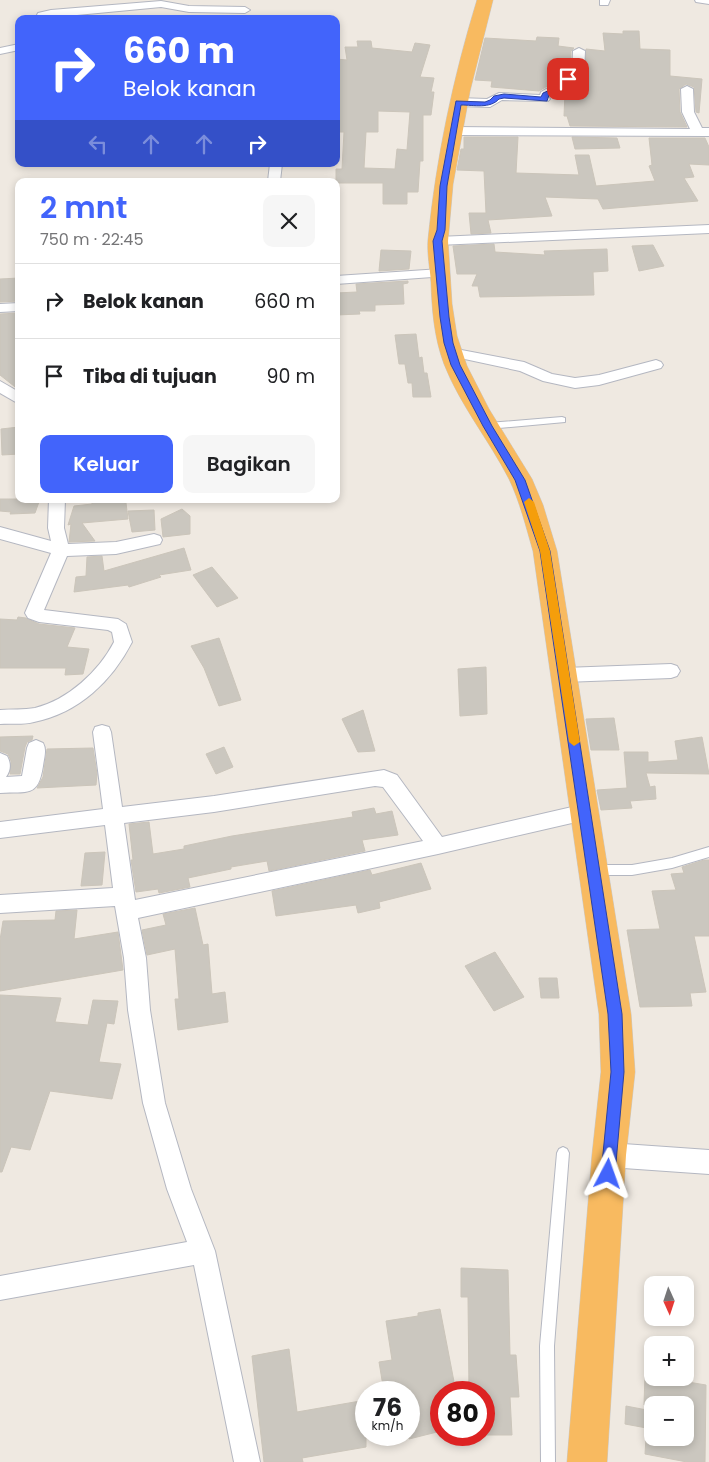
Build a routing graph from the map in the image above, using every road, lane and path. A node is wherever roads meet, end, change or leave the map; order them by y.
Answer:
1 (700, 0) edge
2 (709, 1) edge
3 (483, 6) edge
4 (247, 10) edge
5 (42, 15) edge
6 (15, 48) edge
7 (0, 51) edge
8 (579, 51) dead end
9 (687, 89) dead end
10 (458, 102) junction
11 (453, 130) junction
12 (703, 131) edge
13 (709, 229) edge
14 (438, 241) junction
15 (441, 273) junction
16 (340, 280) edge
17 (15, 307) edge
18 (0, 308) edge
19 (451, 352) junction
20 (656, 365) dead end
21 (0, 386) edge
22 (15, 396) edge
23 (562, 420) dead end
24 (488, 426) junction
25 (57, 503) edge
26 (0, 533) edge
27 (154, 540) dead end
28 (61, 550) junction
29 (671, 671) dead end
30 (564, 675) junction
31 (0, 717) edge
32 (102, 732) dead end
33 (36, 748) dead end
34 (0, 762) edge
35 (0, 771) edge
36 (0, 785) edge
37 (585, 812) junction
38 (112, 816) junction
39 (0, 830) edge
40 (438, 846) junction
41 (709, 852) edge
42 (594, 870) junction
43 (0, 904) edge
44 (125, 904) junction
45 (563, 1152) dead end
46 (609, 1155) junction
47 (709, 1162) edge
48 (203, 1252) junction
49 (0, 1288) edge
50 (247, 1462) edge
51 (548, 1462) edge
52 (587, 1462) edge

1 - 2 street
3 - 10 highway
4 - 5 street
6 - 7 street
8 - 10 street
9 - 12 street
10 - 11 highway
11 - 12 street
11 - 14 highway
13 - 14 street
14 - 15 highway
15 - 16 street
15 - 19 highway
17 - 18 street
19 - 20 street
19 - 24 highway
21 - 22 street
23 - 24 lane
24 - 30 highway
25 - 28 street
26 - 28 street
27 - 28 street
28 - 31 street
29 - 30 street
30 - 37 highway
32 - 38 street
33 - 36 street
34 - 35 street
37 - 40 street
37 - 42 highway
38 - 39 street
38 - 40 street
38 - 44 street
40 - 44 street
41 - 42 lane
42 - 46 highway
43 - 44 street
44 - 48 street
45 - 51 lane
46 - 47 street
46 - 52 highway
48 - 49 street
48 - 50 street

